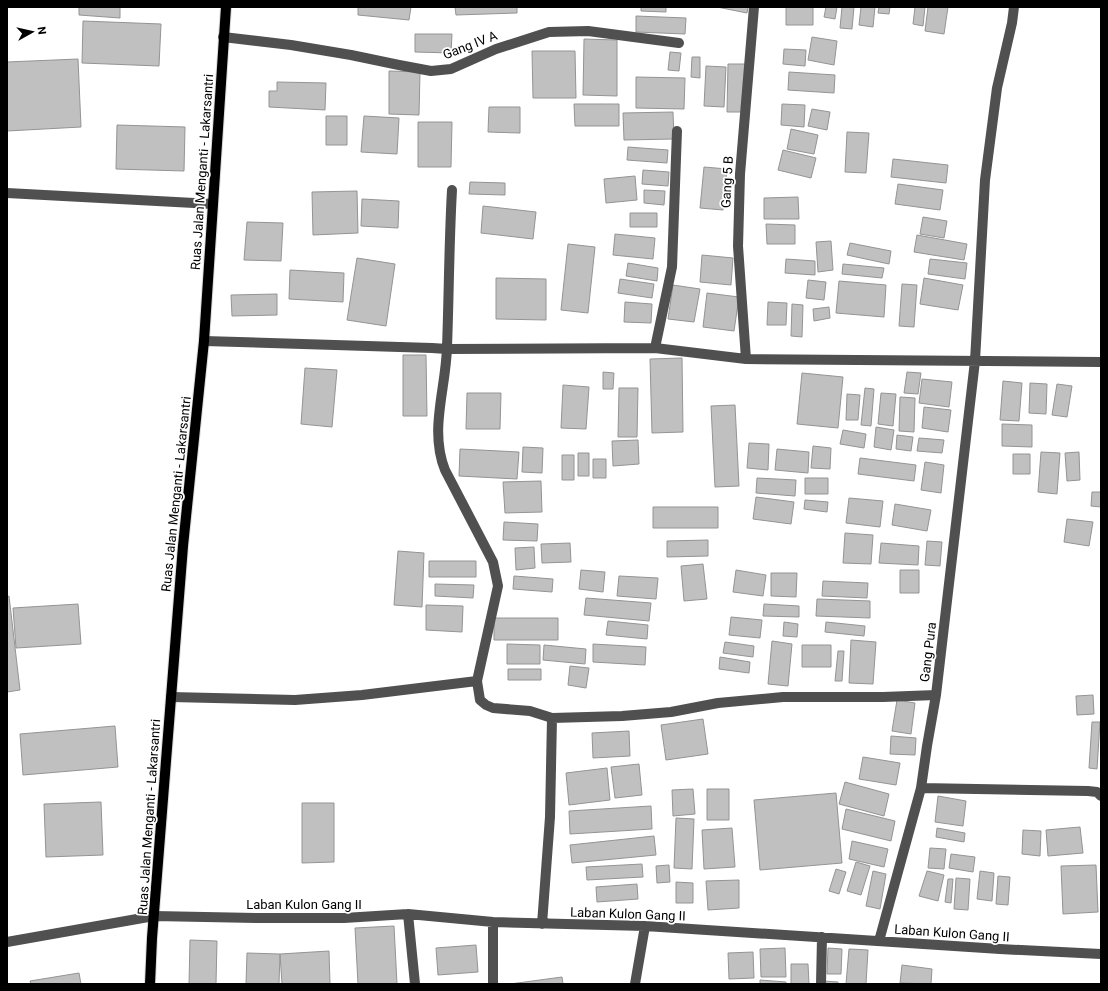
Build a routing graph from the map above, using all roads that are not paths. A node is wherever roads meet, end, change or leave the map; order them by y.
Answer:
1 (226, 7) edge
2 (754, 7) edge
3 (1014, 7) edge
4 (223, 37) junction
5 (679, 43) dead end
6 (677, 131) dead end
7 (452, 190) dead end
8 (7, 193) edge
9 (212, 204) junction
10 (204, 342) junction
11 (655, 348) junction
12 (447, 349) junction
13 (746, 359) junction
14 (975, 361) junction
15 (1101, 362) edge
16 (477, 681) junction
17 (936, 695) junction
18 (171, 697) junction
19 (552, 718) junction
20 (921, 788) junction
21 (1101, 796) edge
22 (408, 914) junction
23 (154, 916) junction
24 (493, 922) junction
25 (542, 924) junction
26 (644, 926) junction
27 (822, 937) junction
28 (879, 941) junction
29 (7, 942) edge
30 (1101, 954) edge
31 (150, 984) edge
32 (414, 984) edge
33 (493, 984) edge
34 (635, 984) edge
35 (821, 984) edge

1 - 4 main road, Ruas Jalan Menganti - Lakarsantri
2 - 13 street, Gang 5 B
3 - 14 street, Gang Pura
4 - 5 street, Gang IV A
4 - 9 main road, Ruas Jalan Menganti - Lakarsantri
6 - 11 street
7 - 12 street
8 - 9 street
9 - 10 main road, Ruas Jalan Menganti - Lakarsantri
10 - 12 street
10 - 18 main road, Ruas Jalan Menganti - Lakarsantri
11 - 12 street
11 - 13 street
12 - 16 street
13 - 14 street
14 - 15 street
14 - 17 street, Gang Pura
16 - 18 street
16 - 19 street
17 - 19 street
17 - 20 street, Gang Pura
18 - 23 main road, Ruas Jalan Menganti - Lakarsantri
19 - 25 street
20 - 21 street
20 - 28 street, Gang Pura
22 - 23 street, Laban Kulon Gang II
22 - 24 street, Laban Kulon Gang II
22 - 32 street
23 - 29 street, Laban Kulon Gang II
23 - 31 main road, Ruas Jalan Menganti - Lakarsantri
24 - 25 street, Laban Kulon Gang II
24 - 33 street
25 - 26 street, Laban Kulon Gang II
26 - 27 street, Laban Kulon Gang II
26 - 34 street
27 - 28 street, Laban Kulon Gang II
27 - 35 street
28 - 30 street, Laban Kulon Gang II

